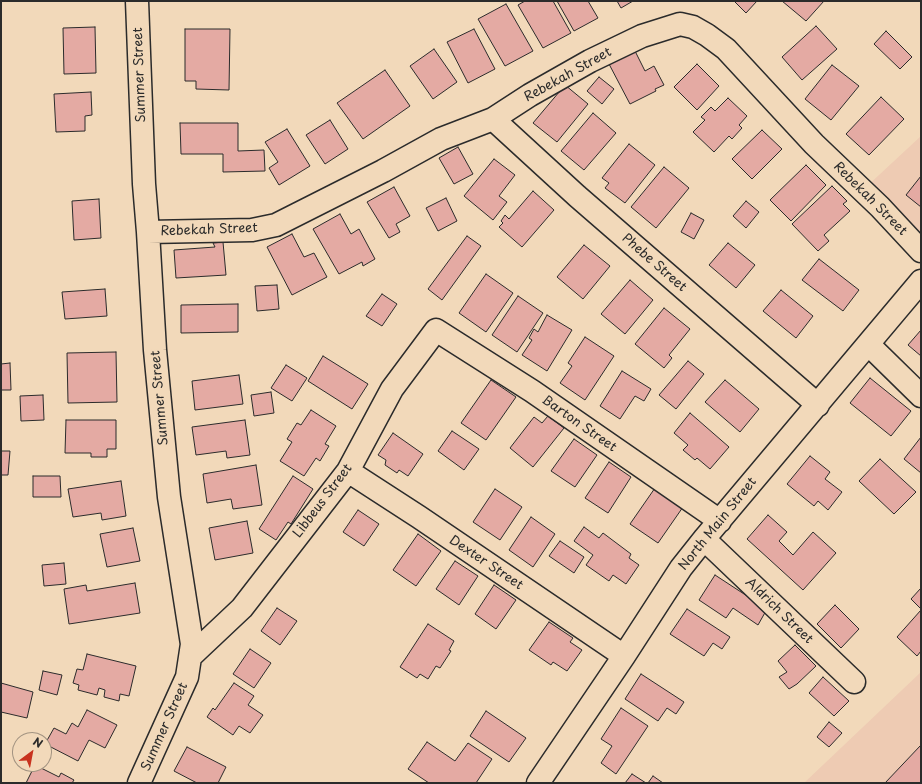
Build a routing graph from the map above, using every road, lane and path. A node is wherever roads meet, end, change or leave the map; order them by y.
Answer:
1 (137, 1) edge
2 (492, 119) junction
3 (148, 232) junction
4 (921, 251) edge
5 (921, 282) edge
6 (436, 330) joint
7 (869, 345) junction
8 (921, 396) edge
9 (818, 405) junction
10 (348, 471) junction
11 (720, 521) junction
12 (704, 540) junction
13 (624, 656) junction
14 (190, 657) junction
15 (854, 682) dead end
16 (544, 781) edge
17 (139, 783) edge

1 - 3 street, Summer Street
2 - 3 street, Rebekah Street
2 - 4 street, Rebekah Street
2 - 9 street, Phebe Street
3 - 14 street, Summer Street
5 - 7 street, North Main Street
6 - 10 street, Libbeus Street
6 - 11 street, Barton Street
7 - 8 street
7 - 9 street, North Main Street
9 - 11 street, North Main Street
10 - 13 street, Dexter Street
10 - 14 street, Libbeus Street
11 - 12 street, North Main Street
12 - 13 street, North Main Street
12 - 15 street, Aldrich Street
13 - 16 street, North Main Street
14 - 17 street, Summer Street

